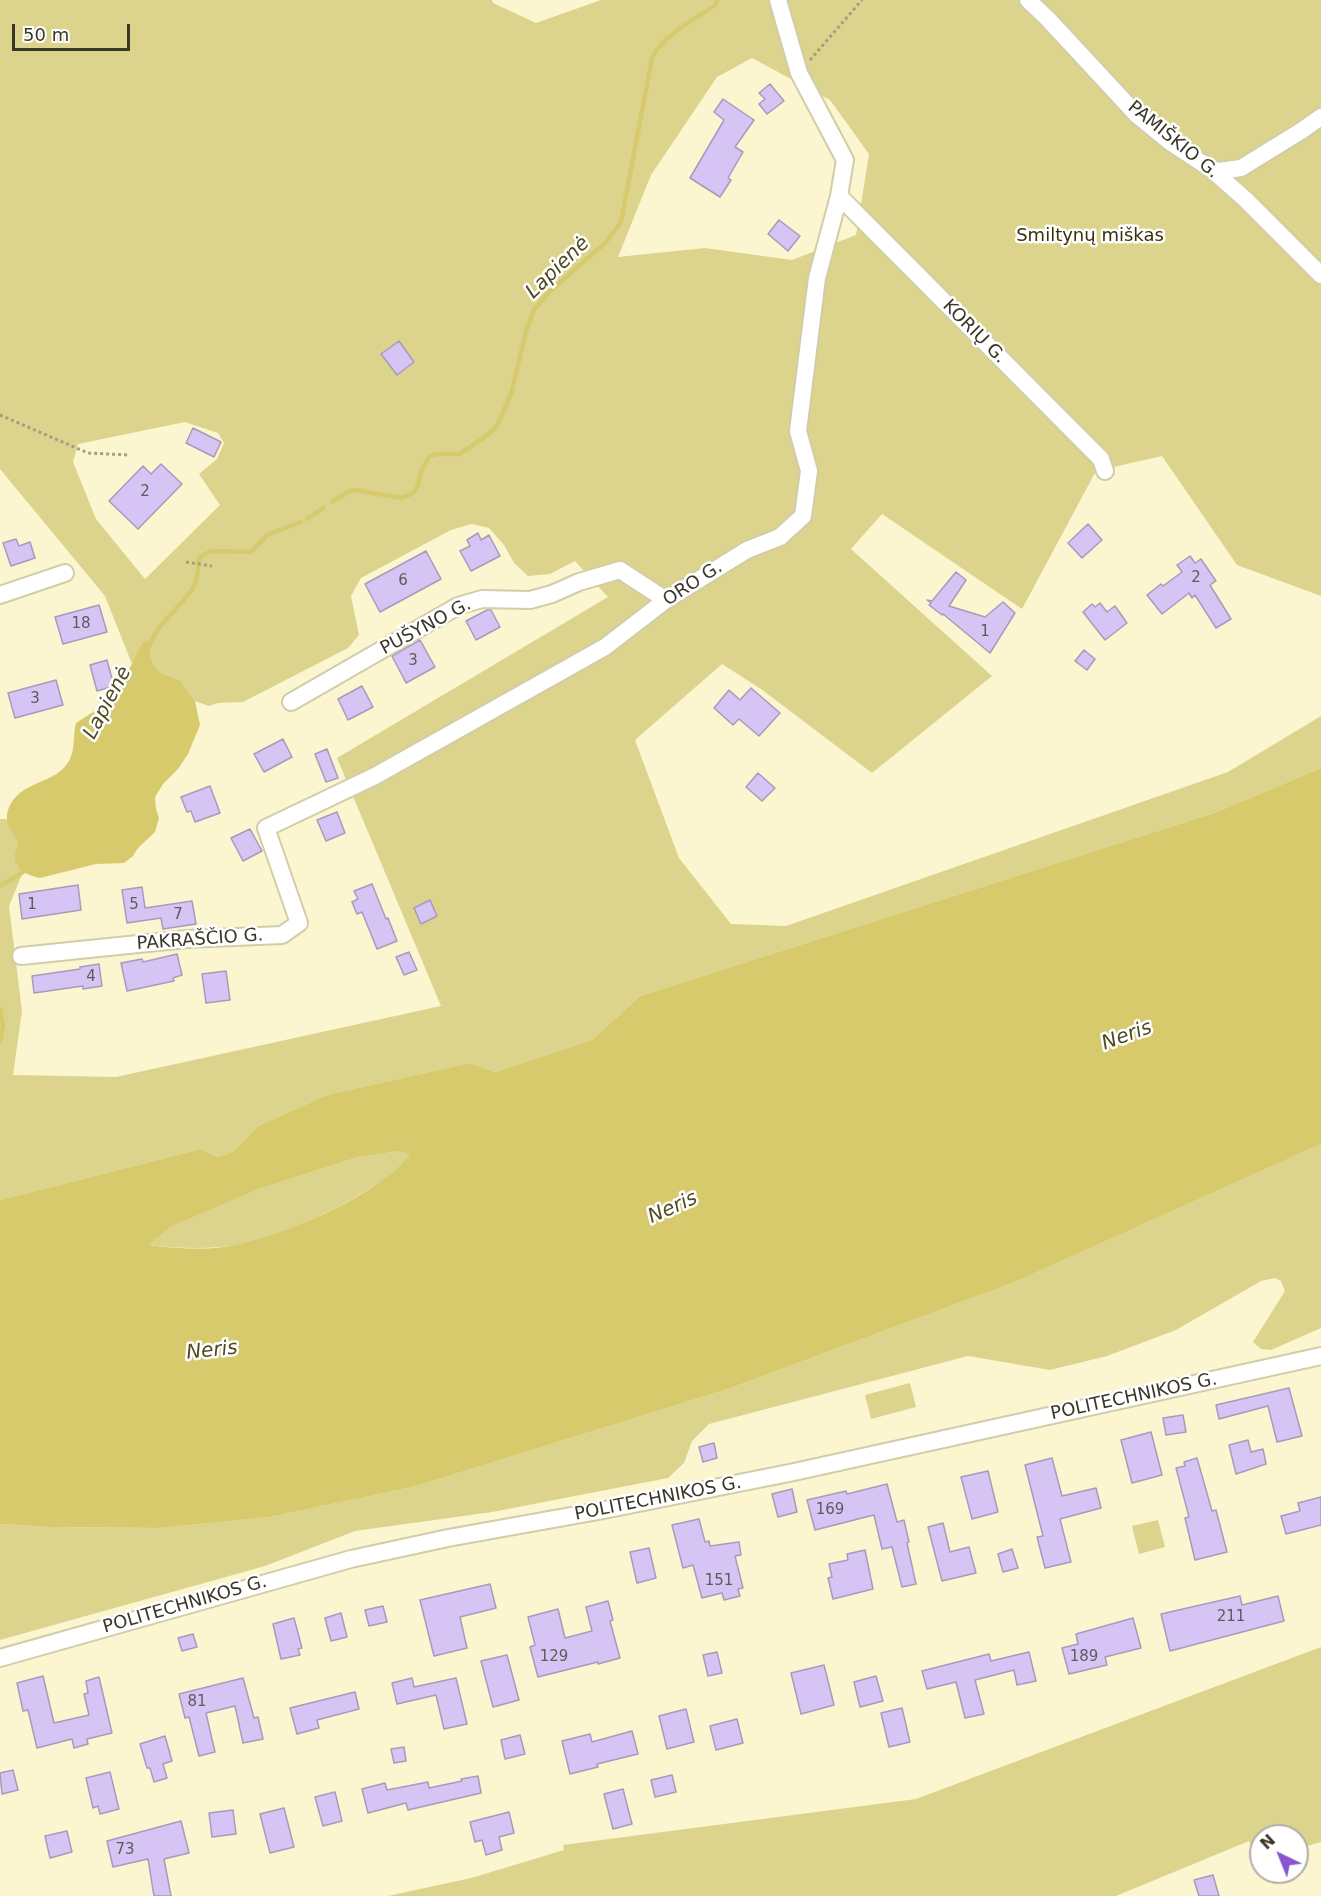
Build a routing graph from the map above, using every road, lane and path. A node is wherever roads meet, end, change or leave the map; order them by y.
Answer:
1 (777, 0) edge
2 (862, 0) edge
3 (1028, 0) edge
4 (799, 73) junction
5 (1321, 117) edge
6 (1210, 169) junction
7 (838, 195) junction
8 (1321, 275) edge
9 (0, 415) edge
10 (129, 455) dead end
11 (1105, 471) dead end
12 (186, 562) dead end
13 (212, 566) dead end
14 (65, 573) dead end
15 (0, 595) edge
16 (666, 600) junction
17 (291, 702) dead end
18 (375, 776) joint
19 (21, 956) dead end
20 (1321, 1356) edge
21 (0, 1658) edge

1 - 4 street
2 - 4 path
3 - 6 street, PAMIŠKIO G.
4 - 7 street
5 - 6 street
6 - 8 street, PAMIŠKIO G.
7 - 11 street, KORIŲ G.
7 - 16 street, ORO G.
9 - 10 path
12 - 13 path
14 - 15 street
16 - 17 street, PUŠYNO G.
16 - 18 street, ORO G.
18 - 19 street, PAKRAŠČIO G.
20 - 21 street, POLITECHNIKOS G.

